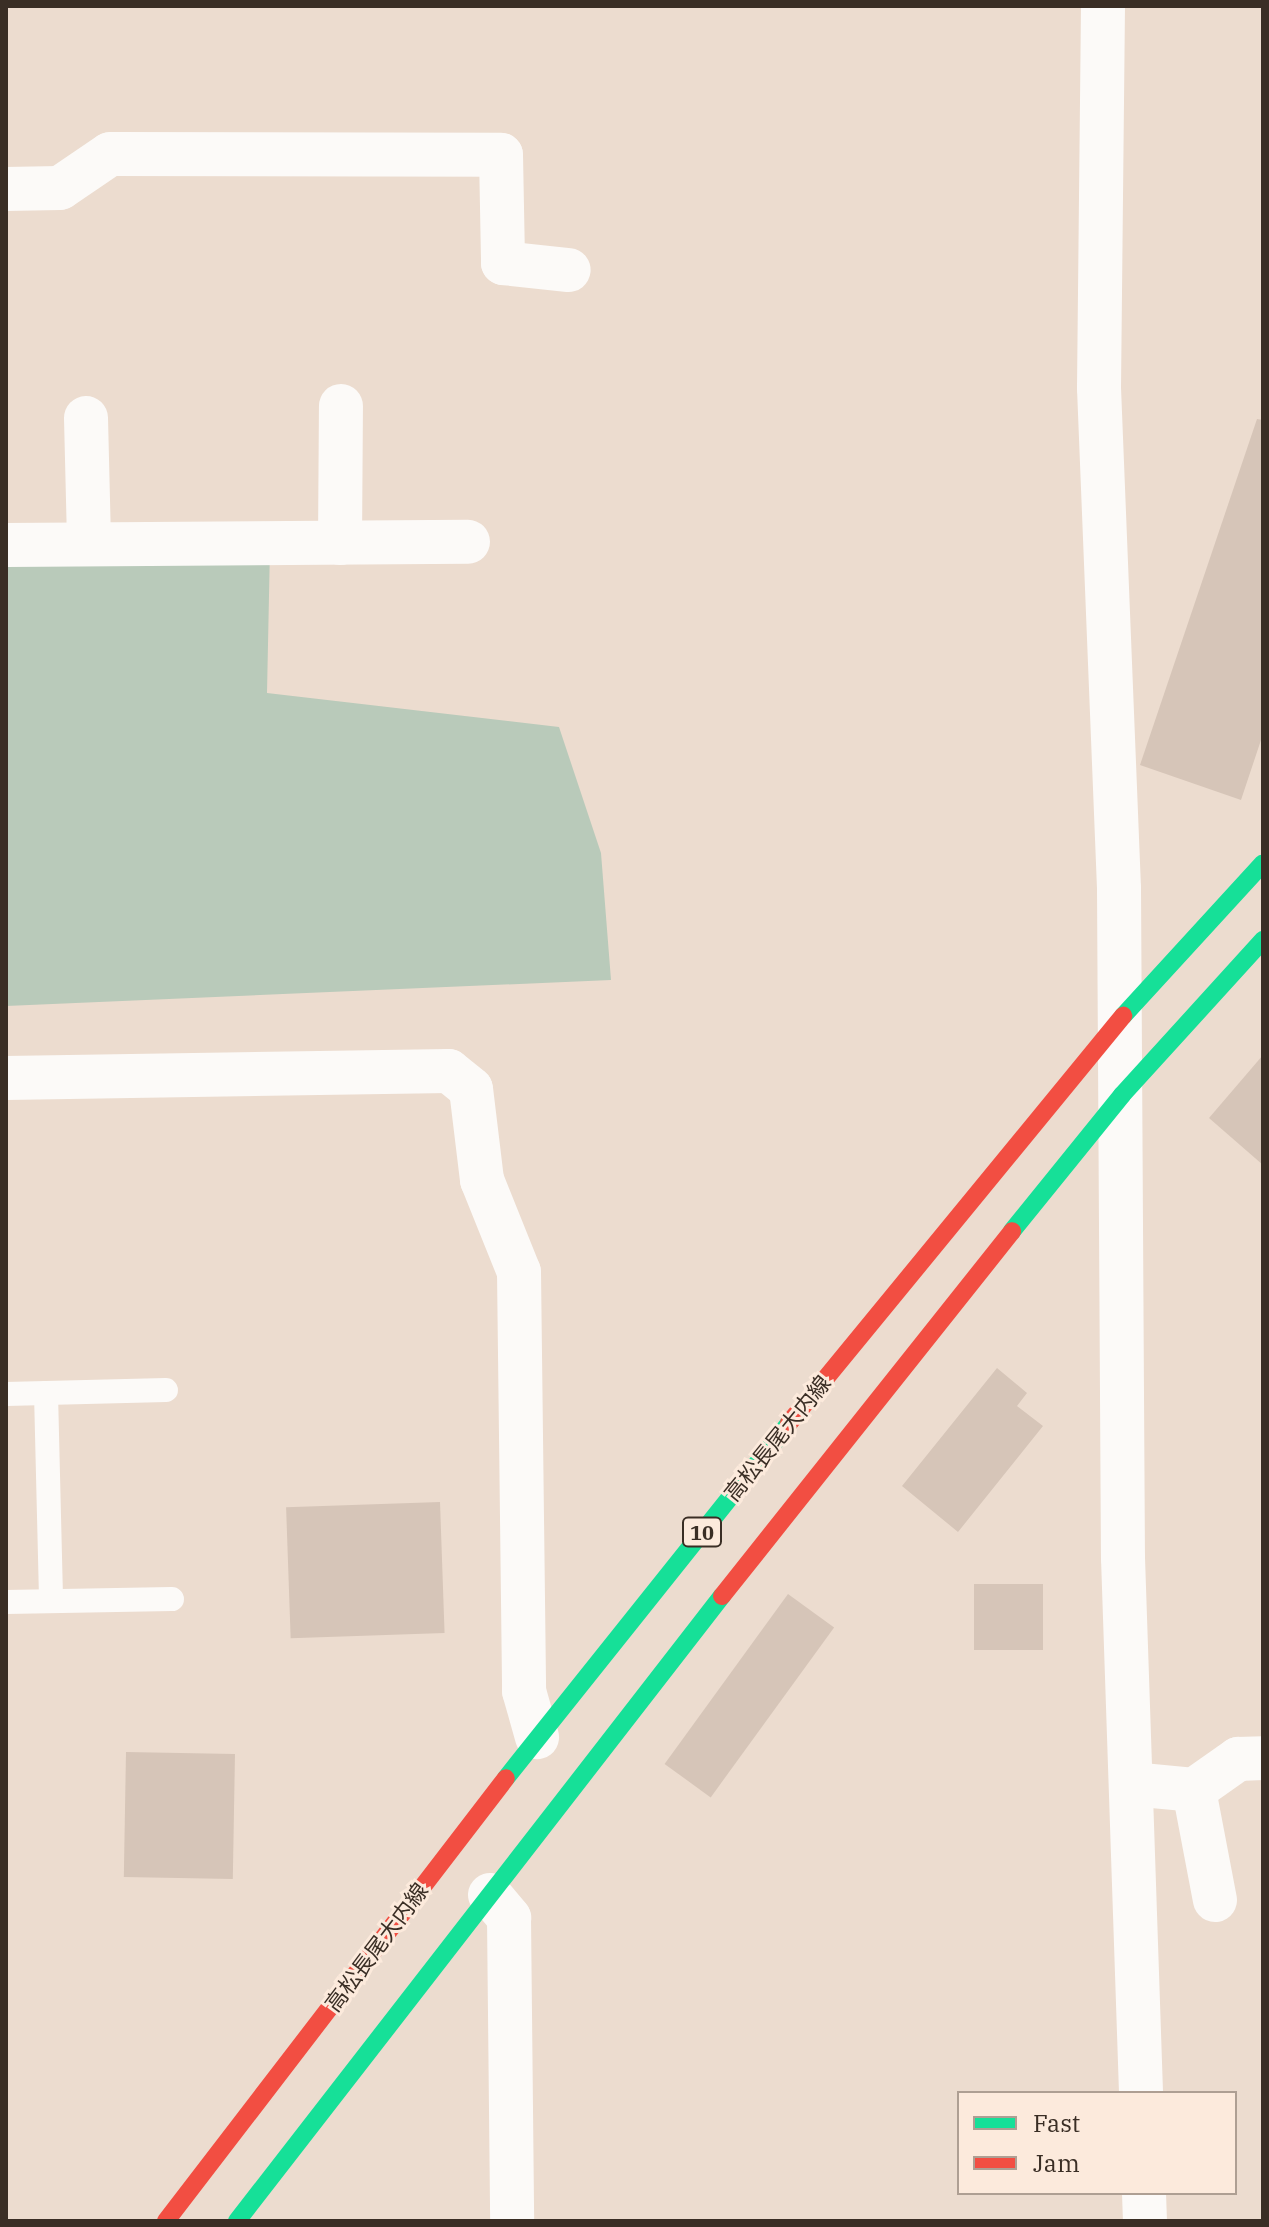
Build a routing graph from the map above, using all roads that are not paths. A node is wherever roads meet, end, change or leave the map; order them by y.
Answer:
1 (1103, 6) edge
2 (6, 189) edge
3 (569, 270) dead end
4 (341, 406) dead end
5 (86, 418) dead end
6 (468, 542) dead end
7 (340, 543) junction
8 (89, 544) junction
9 (6, 545) edge
10 (1263, 863) edge
11 (1263, 940) edge
12 (1121, 1019) junction
13 (6, 1078) edge
14 (1122, 1095) junction
15 (166, 1390) dead end
16 (46, 1393) junction
17 (6, 1394) edge
18 (172, 1599) dead end
19 (51, 1601) junction
20 (6, 1602) edge
21 (537, 1737) junction
22 (1263, 1758) edge
23 (1131, 1784) junction
24 (1194, 1790) junction
25 (490, 1895) junction
26 (1215, 1900) dead end
27 (1141, 2091) edge
28 (1144, 2195) edge
29 (166, 2221) edge
30 (237, 2221) edge
31 (512, 2221) edge
32 (1145, 2221) edge

1 - 12 street
2 - 3 street
4 - 7 street
5 - 8 street
6 - 7 street
7 - 8 street
8 - 9 street
10 - 12 main road, 高松長尾大内線 / 10
11 - 14 main road, 10
12 - 14 street
12 - 21 main road, 高松長尾大内線 / 10
13 - 21 street
14 - 23 street
14 - 25 main road, 10
15 - 16 lane
16 - 17 lane
16 - 19 lane
18 - 19 lane
19 - 20 lane
21 - 29 main road, 高松長尾大内線 / 10
22 - 24 street
23 - 24 street
23 - 27 street
24 - 26 street
25 - 30 main road, 10
25 - 31 street
28 - 32 street

